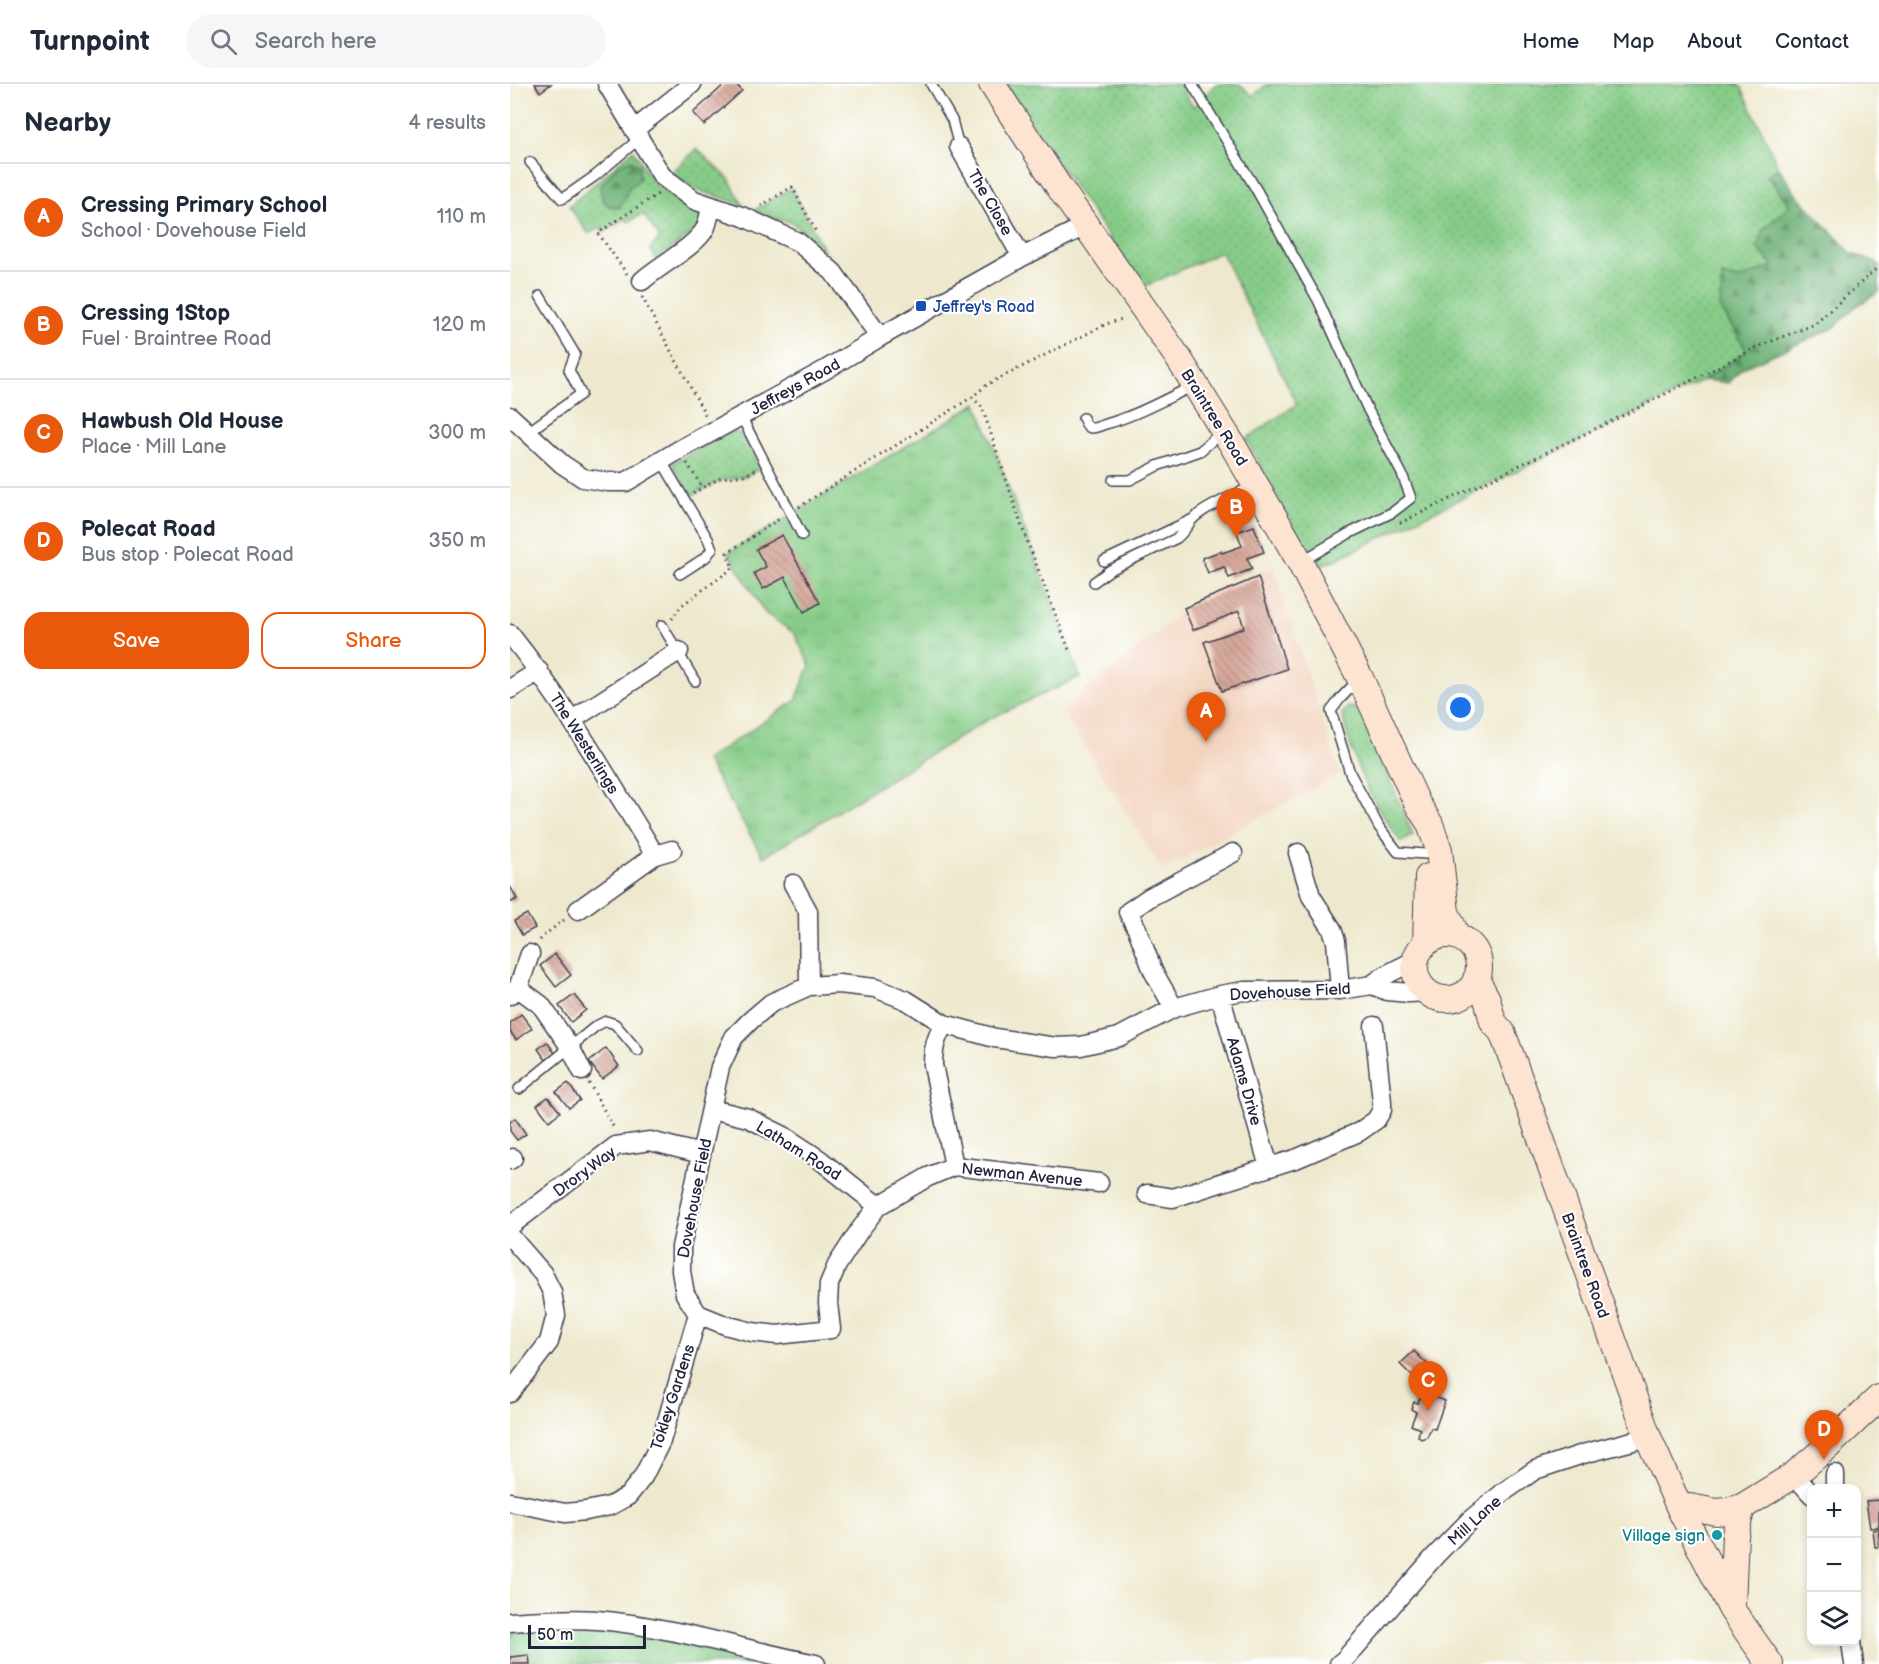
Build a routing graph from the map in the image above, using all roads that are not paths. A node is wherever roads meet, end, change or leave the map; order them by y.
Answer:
1 (607, 84) edge
2 (693, 84) edge
3 (931, 84) edge
4 (992, 84) edge
5 (1192, 84) edge
6 (637, 135) junction
7 (959, 147) joint
8 (530, 162) dead end
9 (712, 206) junction
10 (1086, 225) junction
11 (1022, 257) junction
12 (638, 286) road end
13 (540, 296) dead end
14 (880, 337) junction
15 (1195, 385) junction
16 (510, 416) edge
17 (741, 416) junction
18 (1083, 418) dead end
19 (1224, 430) junction
20 (528, 432) junction
21 (662, 460) junction
22 (1113, 480) dead end
23 (1257, 485) junction
24 (1193, 519) junction
25 (801, 535) dead end
26 (1104, 561) dead end
27 (1300, 562) junction
28 (680, 574) dead end
29 (1094, 582) dead end
30 (662, 625) road end
31 (510, 634) edge
32 (679, 651) junction
33 (539, 671) junction
34 (1360, 678) junction
35 (695, 681) dead end
36 (510, 689) edge
37 (572, 720) junction
38 (1417, 803) junction
39 (1233, 853) dead end
40 (1298, 853) dead end
41 (1425, 854) junction
42 (793, 884) dead end
43 (578, 910) road end
44 (1457, 936) junction
45 (1421, 951) junction
46 (530, 954) road end
47 (1476, 980) junction
48 (1372, 985) junction
49 (809, 986) junction
50 (1340, 990) junction
51 (514, 992) edge
52 (1220, 995) junction
53 (1439, 995) junction
54 (1173, 1008) junction
55 (1493, 1022) junction
56 (944, 1024) junction
57 (1374, 1026) dead end
58 (570, 1047) junction
59 (638, 1051) dead end
60 (582, 1071) road end
61 (519, 1089) dead end
62 (712, 1109) junction
63 (702, 1154) junction
64 (954, 1166) junction
65 (1269, 1167) junction
66 (1099, 1183) dead end
67 (1147, 1194) dead end
68 (878, 1206) junction
69 (510, 1226) edge
70 (510, 1236) edge
71 (698, 1314) junction
72 (510, 1393) edge
73 (1879, 1398) edge
74 (1648, 1437) junction
75 (1794, 1475) junction
76 (1807, 1489) edge
77 (510, 1502) edge
78 (1742, 1507) junction
79 (1680, 1509) junction
80 (1732, 1610) junction
81 (510, 1622) edge
82 (1852, 1646) edge
83 (804, 1663) edge
84 (1339, 1664) edge
85 (1770, 1664) edge
86 (1854, 1664) edge

1 - 6 street
2 - 6 street
3 - 7 lane
4 - 10 main road, Braintree Road
5 - 27 lane
6 - 8 lane
6 - 9 street
7 - 11 street, The Close
9 - 12 street
9 - 14 street
10 - 11 street, Jeffreys Road
10 - 15 main road, Braintree Road
11 - 14 street, Jeffreys Road
13 - 20 lane
14 - 17 street, Jeffreys Road
15 - 18 lane
15 - 19 main road, Braintree Road
16 - 20 street, Jeffreys Road
17 - 21 street, Jeffreys Road
17 - 25 lane
19 - 22 lane
19 - 23 main road, Braintree Road
20 - 21 street, Jeffreys Road
21 - 28 lane
23 - 24 lane
23 - 27 main road, Braintree Road
24 - 26 lane
24 - 29 lane
27 - 34 main road, Braintree Road
30 - 32 lane
31 - 33 street, The Westerlings
32 - 35 lane
32 - 37 street
33 - 36 street
33 - 37 street, The Westerlings
34 - 38 main road, Braintree Road
34 - 41 lane
37 - 43 street, The Westerlings
38 - 41 main road, Braintree Road
38 - 44 main road, Braintree Road
39 - 54 street
40 - 50 street
41 - 45 main road, Braintree Road
42 - 49 street
44 - 45 main road
44 - 47 main road
45 - 48 street, Dovehouse Field
45 - 53 main road
46 - 51 street
47 - 53 main road
47 - 55 main road, Braintree Road
48 - 50 street, Dovehouse Field
48 - 53 street, Dovehouse Field
49 - 56 street, Dovehouse Field
49 - 62 street, Dovehouse Field
50 - 52 street, Dovehouse Field
51 - 58 street
52 - 54 street, Dovehouse Field
52 - 65 street, Adams Drive
53 - 55 main road
54 - 56 street, Dovehouse Field
55 - 74 main road, Braintree Road
56 - 64 street
57 - 65 street
58 - 59 lane
58 - 60 street
58 - 61 lane
62 - 63 street, Dovehouse Field
62 - 68 street, Latham Road
63 - 69 street, Drory Way
63 - 71 street, Dovehouse Field
64 - 66 street, Newman Avenue
64 - 68 street, Newman Avenue
65 - 67 street
68 - 71 street, Newman Avenue
70 - 72 street
71 - 77 street, Tokley Gardens
73 - 75 main road
74 - 79 main road, Braintree Road
74 - 84 street, Mill Lane
75 - 76 street
75 - 78 main road
78 - 79 main road
78 - 80 main road
79 - 80 main road, Braintree Road
80 - 85 main road, Braintree Road
81 - 83 street
82 - 86 street

